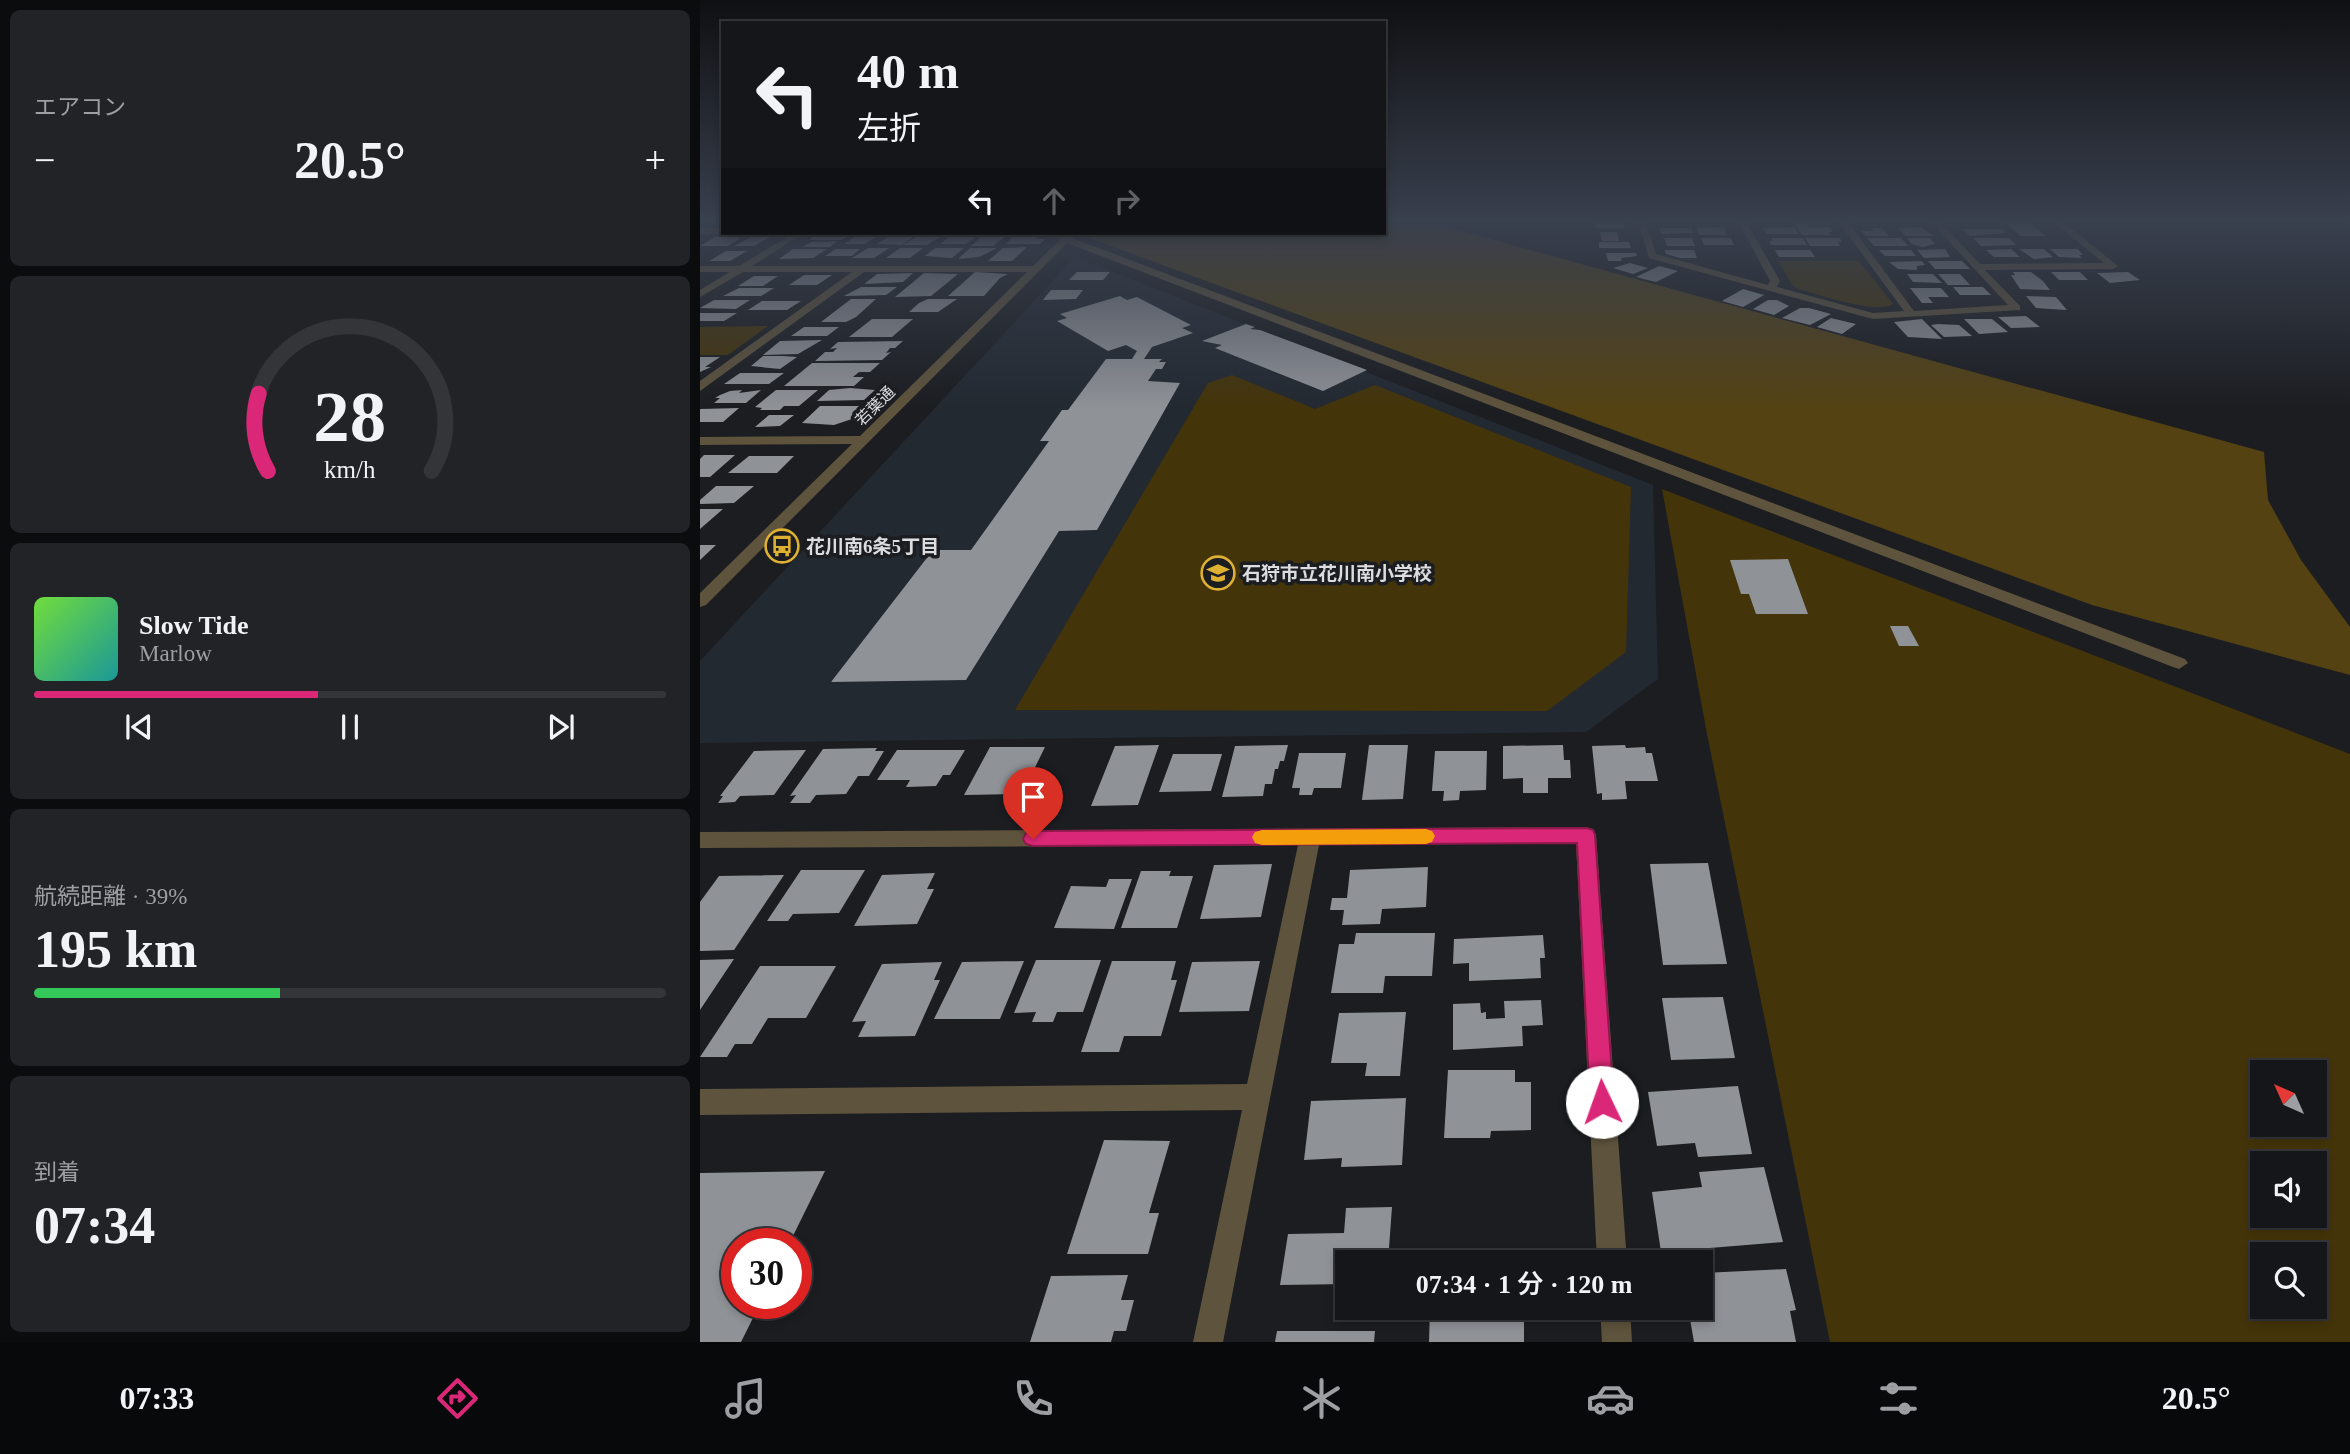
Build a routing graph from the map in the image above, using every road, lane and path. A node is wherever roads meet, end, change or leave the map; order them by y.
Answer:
1 (717, 284) edge
2 (842, 284) edge
3 (1021, 284) edge
4 (1193, 284) edge
5 (1755, 284) edge
6 (1773, 284) edge
7 (1888, 284) edge
8 (1993, 284) edge
9 (1771, 288) junction
10 (700, 294) edge
11 (1911, 314) junction
12 (700, 387) edge
13 (864, 440) junction
14 (700, 441) edge
15 (700, 602) edge
16 (2179, 663) dead end
17 (1310, 837) junction
18 (700, 840) edge
19 (1258, 1097) junction
20 (700, 1102) edge
21 (1611, 1250) edge
22 (1616, 1320) edge
23 (1209, 1342) edge
24 (1617, 1342) edge

1 - 10 street
2 - 12 street
3 - 13 street, 若葉通
4 - 16 street
5 - 9 street
6 - 9 street
7 - 11 street
8 - 11 street
9 - 11 street
13 - 14 street
13 - 15 street, 若葉通
17 - 18 street
17 - 19 street
17 - 21 street
19 - 20 street
19 - 23 street
22 - 24 street

